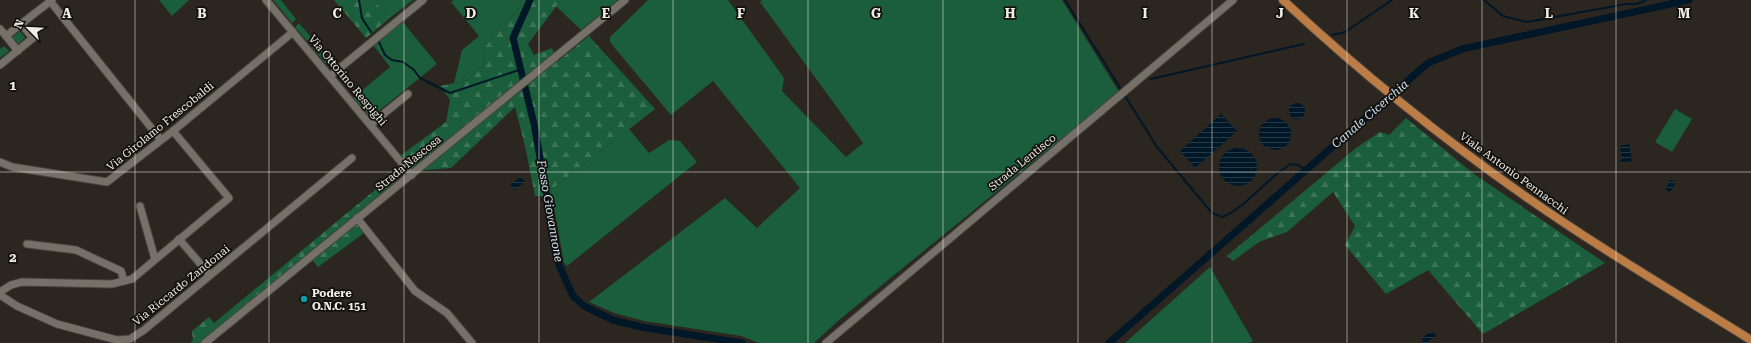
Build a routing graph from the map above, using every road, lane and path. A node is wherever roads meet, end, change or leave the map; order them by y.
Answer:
1 (266, 0) edge
2 (423, 0) edge
3 (625, 0) edge
4 (1233, 0) edge
5 (1283, 0) edge
6 (51, 1) edge
7 (21, 24) junction
8 (0, 29) edge
9 (293, 32) junction
10 (6, 36) junction
11 (18, 51) junction
12 (0, 65) edge
13 (330, 76) junction
14 (408, 94) dead end
15 (370, 125) junction
16 (173, 131) junction
17 (161, 140) junction
18 (352, 158) dead end
19 (0, 162) edge
20 (412, 175) junction
21 (140, 206) dead end
22 (357, 218) junction
23 (180, 238) junction
24 (27, 244) dead end
25 (156, 259) junction
26 (210, 275) junction
27 (124, 281) junction
28 (0, 293) edge
29 (1751, 340) edge
30 (205, 343) edge
31 (472, 343) edge
32 (826, 343) edge

1 - 9 street, Via Ottorino Respighi
2 - 13 street
3 - 20 street, Strada Nascosa
4 - 32 street, Strada Lentisco
5 - 29 main road, Viale Antonio Pennacchi
6 - 7 street
6 - 17 street
7 - 10 street
7 - 11 street
8 - 10 street
9 - 13 street, Via Ottorino Respighi
9 - 16 street, Via Girolamo Frescobaldi
10 - 11 street
11 - 12 street
13 - 15 street, Via Ottorino Respighi
14 - 15 street
15 - 20 street, Via Ottorino Respighi
16 - 17 street, Via Girolamo Frescobaldi
16 - 23 street
17 - 19 street, Via Girolamo Frescobaldi
18 - 26 street, Via Riccardo Zandonai
20 - 22 street, Strada Nascosa
21 - 25 street
22 - 30 street, Strada Nascosa
22 - 31 street
23 - 25 street
23 - 26 street
24 - 27 street
25 - 27 street
26 - 28 street, Via Riccardo Zandonai
27 - 28 street

